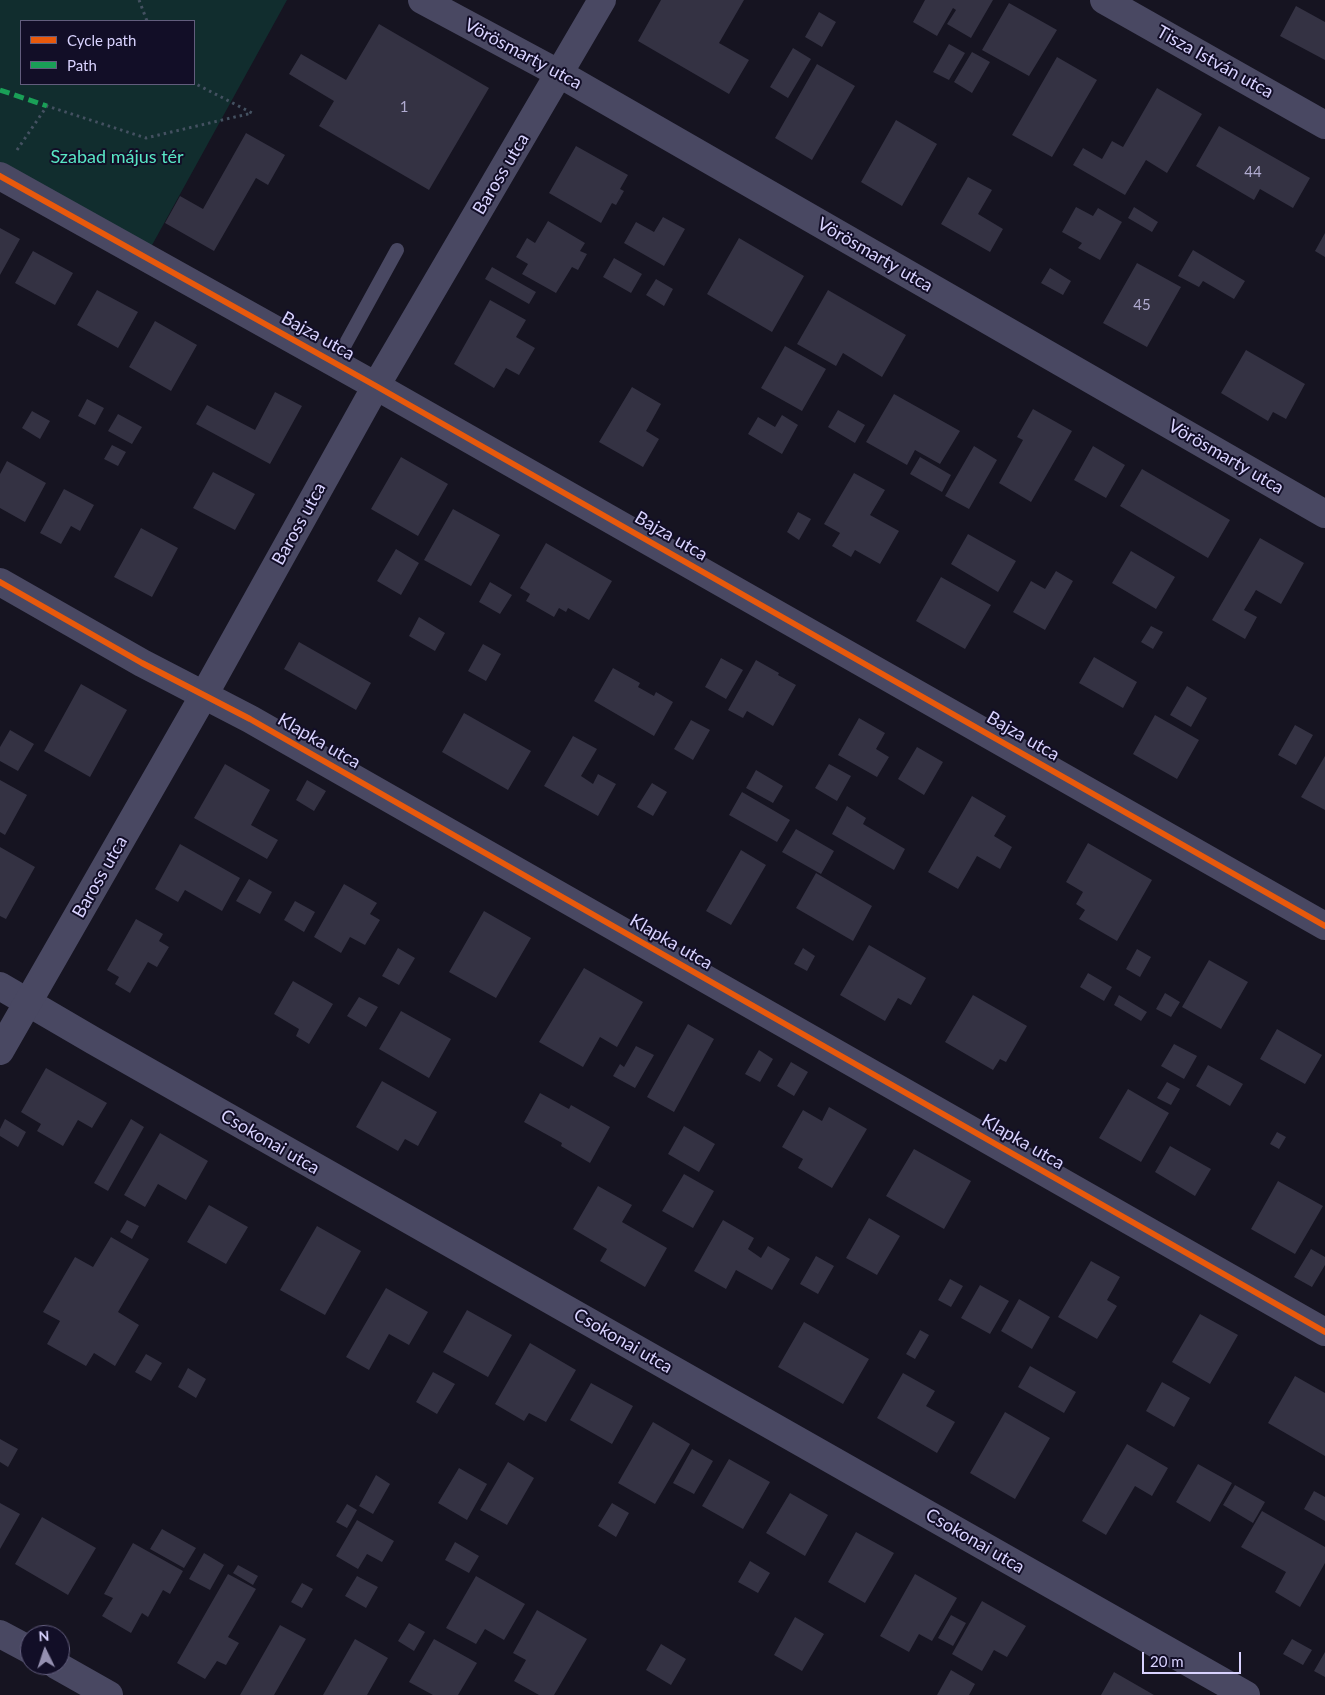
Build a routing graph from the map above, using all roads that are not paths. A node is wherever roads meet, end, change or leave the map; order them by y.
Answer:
1 (422, 0) edge
2 (602, 0) edge
3 (1104, 0) edge
4 (560, 74) junction
5 (1325, 124) edge
6 (0, 176) edge
7 (398, 250) dead end
8 (335, 363) junction
9 (376, 386) junction
10 (1325, 514) edge
11 (0, 582) edge
12 (204, 695) junction
13 (1325, 926) edge
14 (0, 986) edge
15 (28, 1003) junction
16 (0, 1051) edge
17 (1325, 1332) edge
18 (0, 1634) edge
19 (20, 1645) edge
20 (70, 1673) edge
21 (109, 1695) edge
22 (1246, 1695) edge

1 - 4 street, Vörösmarty utca
2 - 4 street, Baross utca
3 - 5 street, Tisza István utca
4 - 9 street, Baross utca
4 - 10 street, Vörösmarty utca
6 - 8 street, Bajza utca
7 - 8 lane
8 - 9 street, Bajza utca
9 - 12 street, Baross utca
9 - 13 street, Bajza utca
11 - 12 street, Klapka utca
12 - 15 street, Baross utca
12 - 17 street, Klapka utca
14 - 15 street, Csokonai utca
15 - 16 street, Baross utca
15 - 22 street, Csokonai utca
18 - 19 street
20 - 21 street

